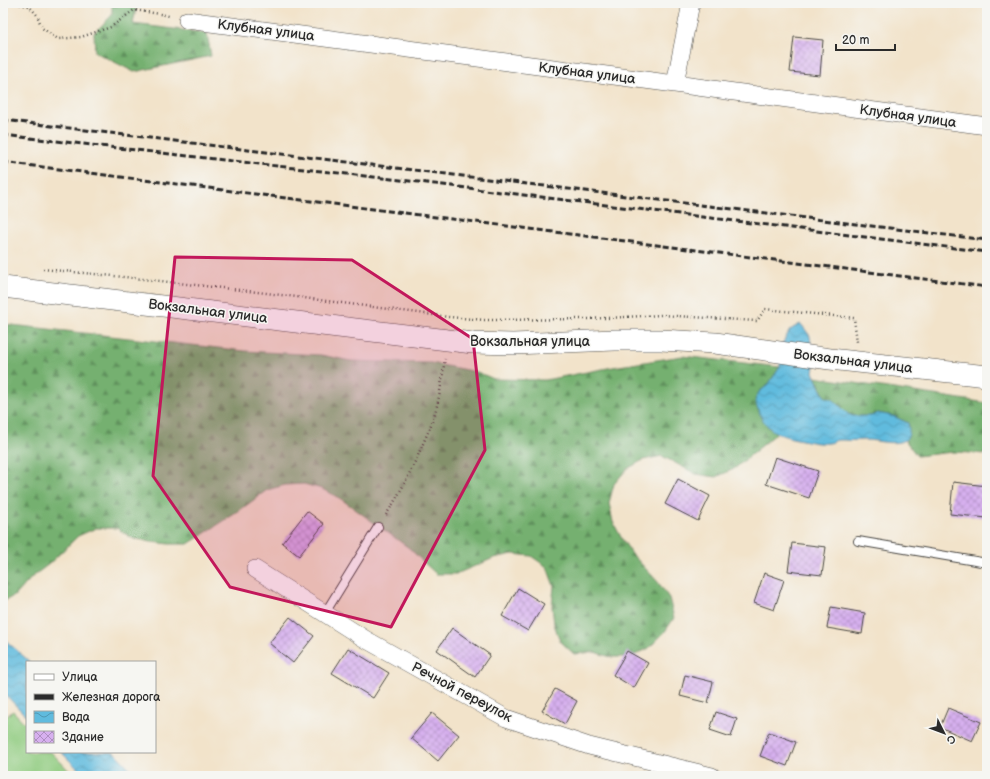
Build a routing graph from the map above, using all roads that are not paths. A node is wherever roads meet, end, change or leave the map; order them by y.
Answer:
1 (691, 3) edge
2 (187, 20) road end
3 (675, 84) junction
4 (987, 126) edge
5 (3, 286) edge
6 (987, 376) edge
7 (378, 527) road end
8 (858, 541) dead end
9 (987, 563) edge
10 (255, 570) dead end
11 (325, 614) junction
12 (712, 776) edge

1 - 3 street
2 - 3 street, Клубная улица
3 - 4 street, Клубная улица
5 - 6 street, Вокзальная улица
7 - 11 lane
8 - 9 lane
10 - 11 street, Речной переулок
11 - 12 street, Речной переулок

